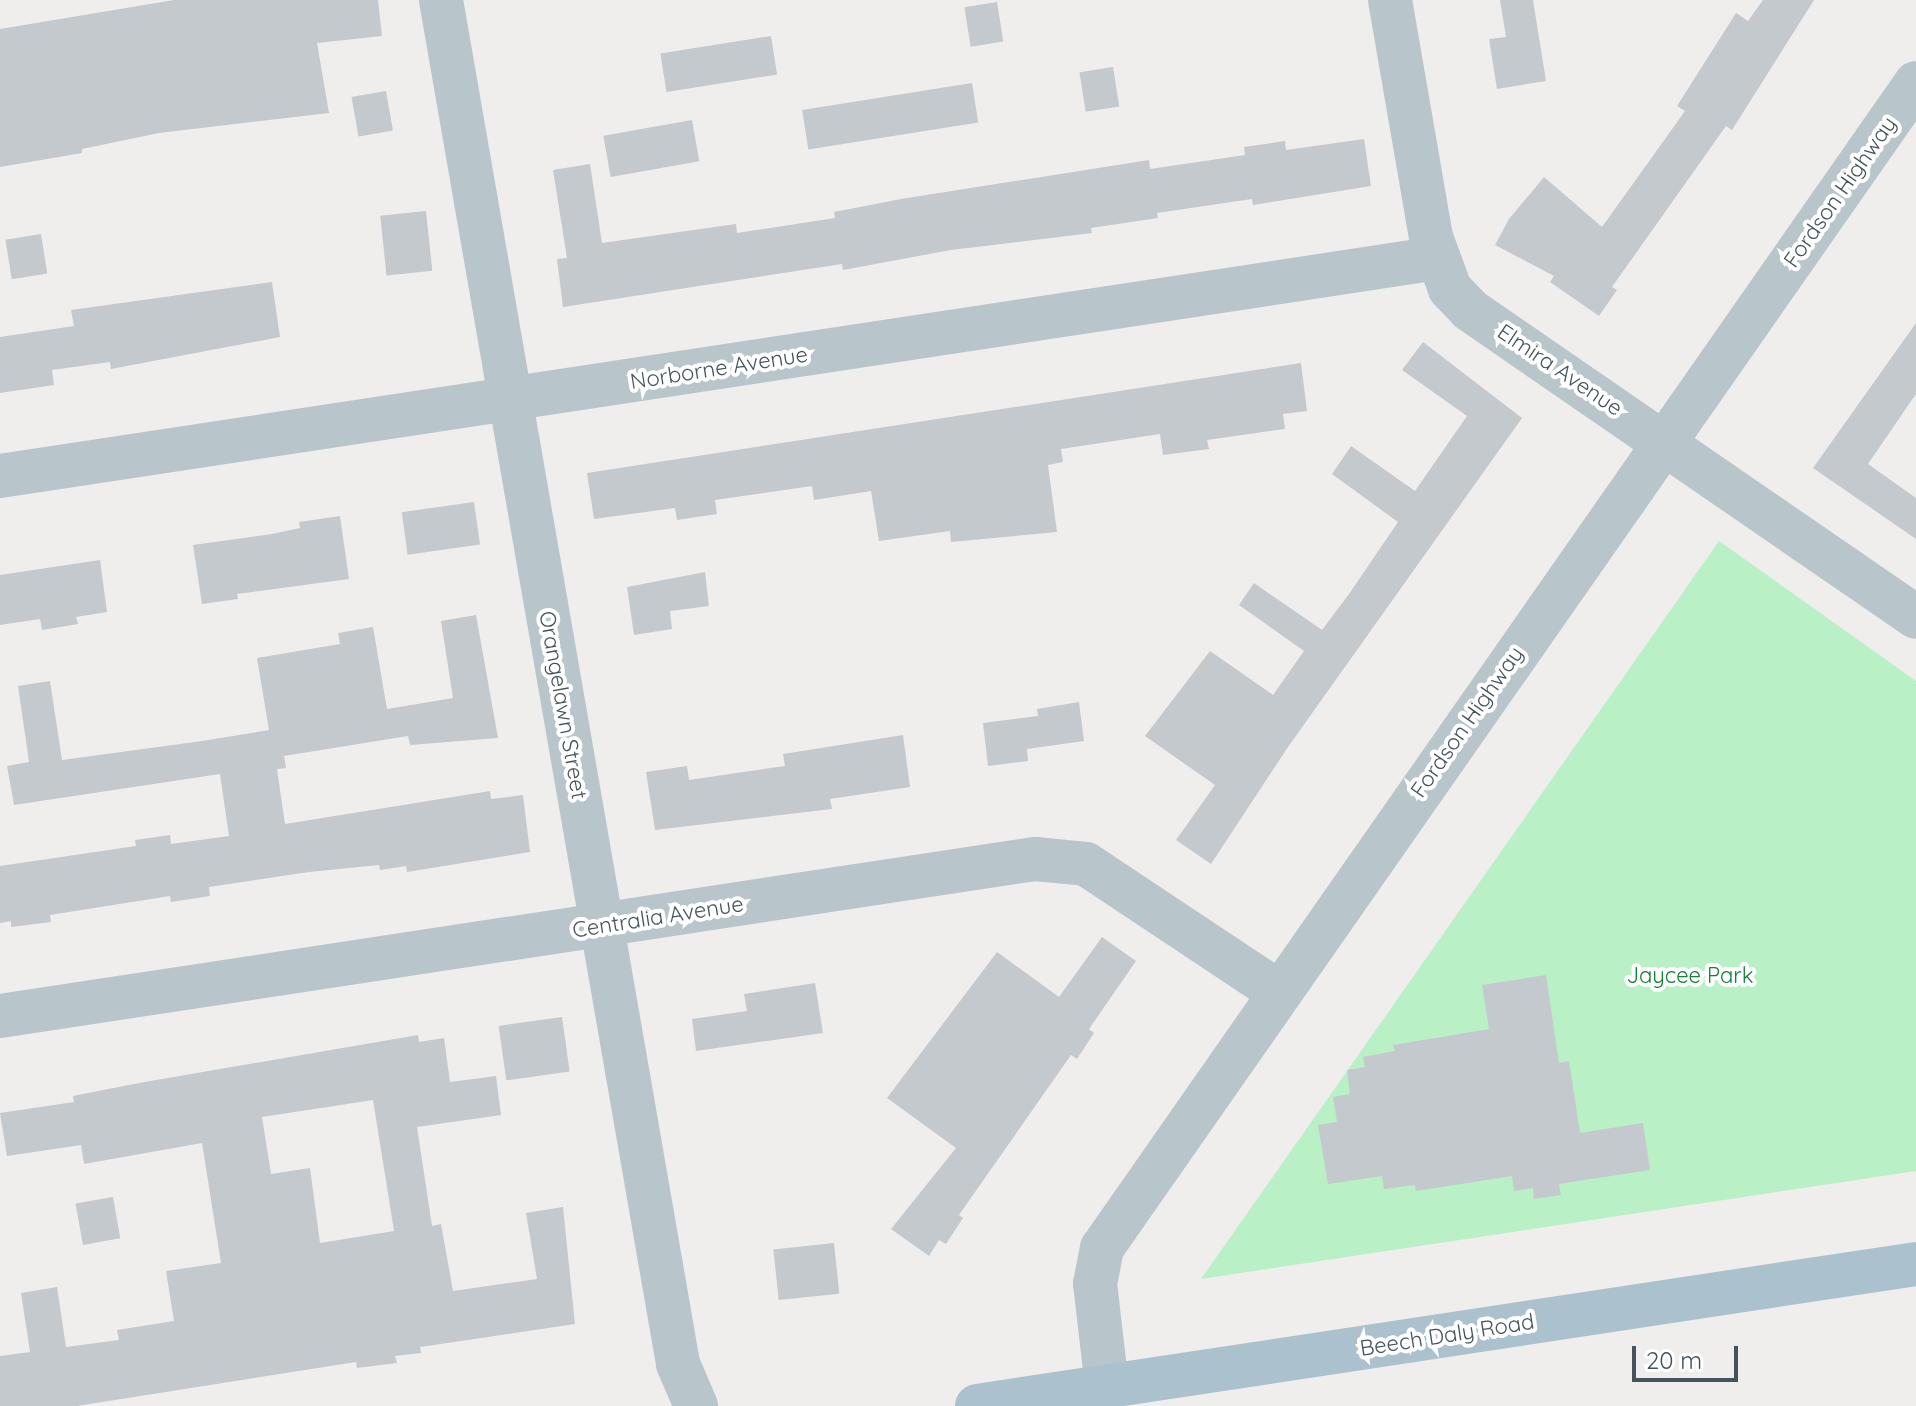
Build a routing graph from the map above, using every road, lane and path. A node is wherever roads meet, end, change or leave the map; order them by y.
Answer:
1 (441, 0) edge
2 (1390, 0) edge
3 (1916, 83) edge
4 (1438, 258) junction
5 (511, 399) junction
6 (1664, 441) junction
7 (0, 476) edge
8 (1916, 617) edge
9 (600, 926) junction
10 (1279, 992) junction
11 (0, 1016) edge
12 (1916, 1264) edge
13 (1107, 1387) junction
14 (696, 1406) edge
15 (977, 1406) edge

1 - 5 street, Orangelawn Street
2 - 4 street, Elmira Avenue
3 - 6 street, Fordson Highway
4 - 5 street, Norborne Avenue
4 - 6 street, Elmira Avenue
5 - 7 street, Norborne Avenue
5 - 9 street, Orangelawn Street
6 - 8 street, Elmira Avenue
6 - 10 street, Fordson Highway
9 - 10 street, Centralia Avenue
9 - 11 street, Centralia Avenue
9 - 14 street, Orangelawn Street
10 - 13 street, Fordson Highway
12 - 13 main road, Beech Daly Road
13 - 15 main road, Beech Daly Road

